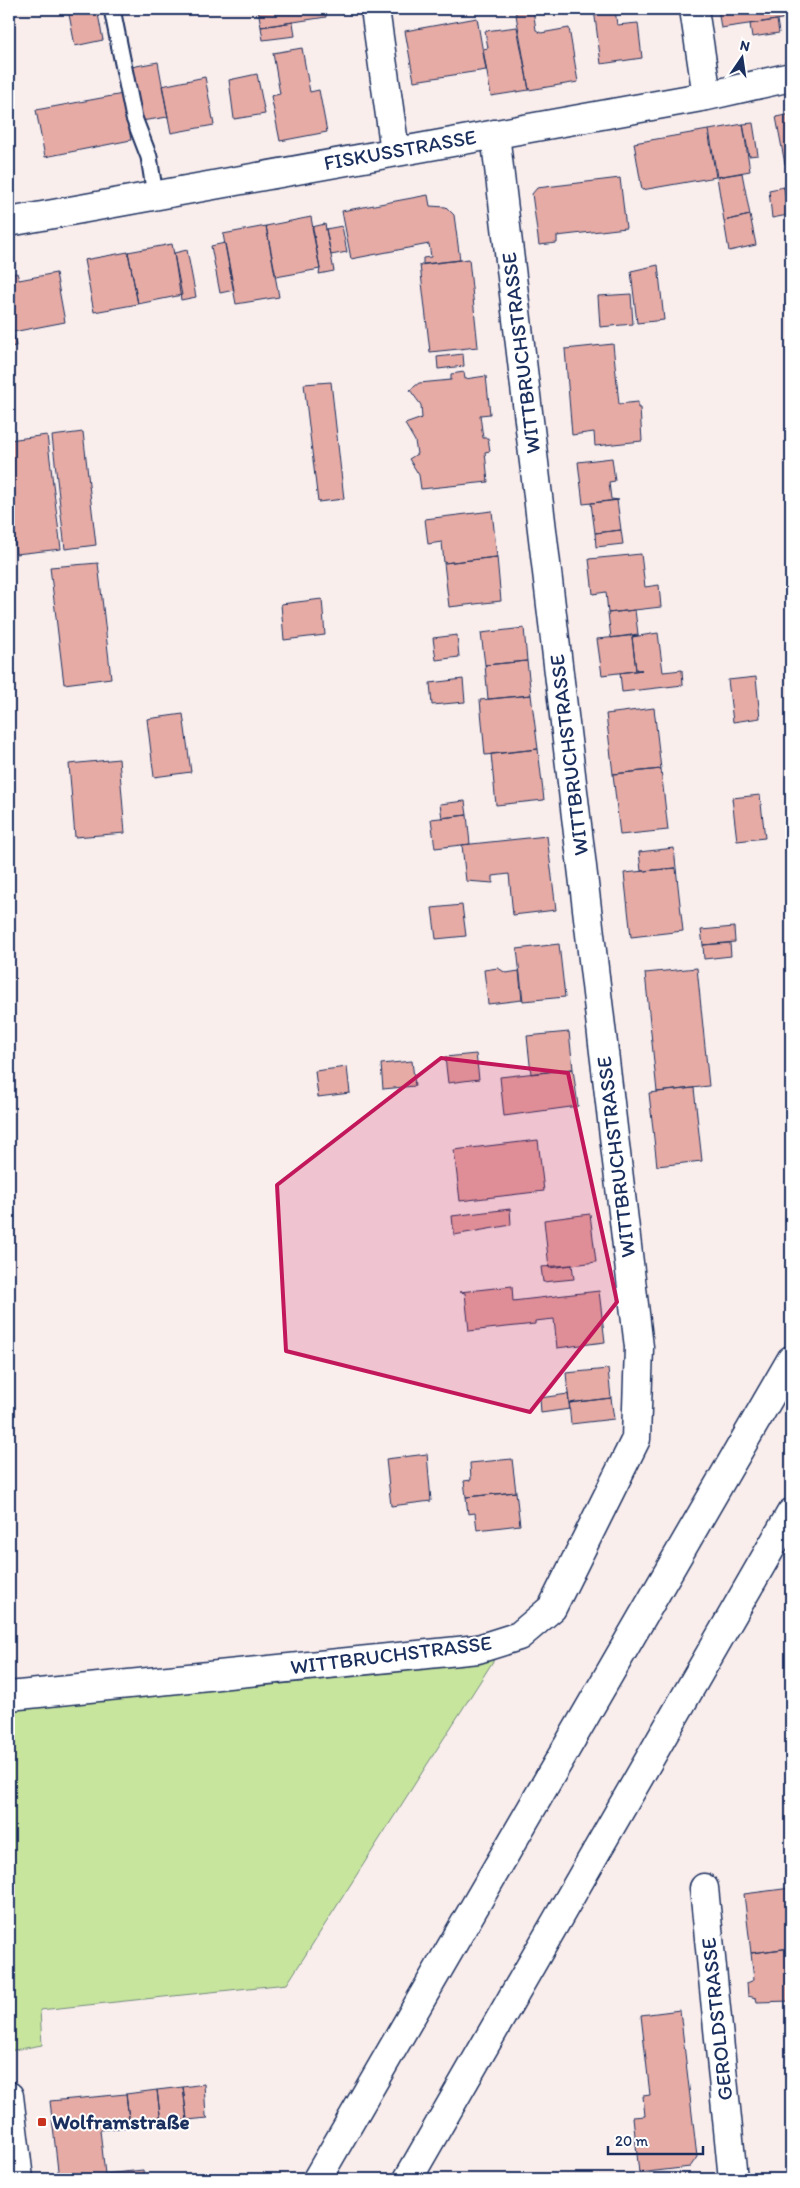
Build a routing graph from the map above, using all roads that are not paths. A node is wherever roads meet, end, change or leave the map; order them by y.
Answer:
1 (112, 9) edge
2 (375, 9) edge
3 (694, 9) edge
4 (791, 77) edge
5 (708, 96) junction
6 (495, 134) junction
7 (395, 151) junction
8 (155, 195) junction
9 (9, 222) edge
10 (791, 1360) edge
11 (791, 1514) edge
12 (9, 1696) edge
13 (704, 1888) dead end
14 (9, 2096) edge
15 (19, 2179) edge
16 (317, 2179) edge
17 (408, 2179) edge
18 (733, 2179) edge

1 - 8 lane
2 - 7 main road
3 - 5 main road
4 - 5 main road, FISKUSSTRASSE
5 - 6 main road, FISKUSSTRASSE
6 - 7 main road, FISKUSSTRASSE
6 - 12 main road, WITTBRUCHSTRASSE
7 - 8 main road, FISKUSSTRASSE
8 - 9 main road, FISKUSSTRASSE
10 - 16 main road
11 - 17 main road
13 - 18 main road, GEROLDSTRASSE
14 - 15 main road

